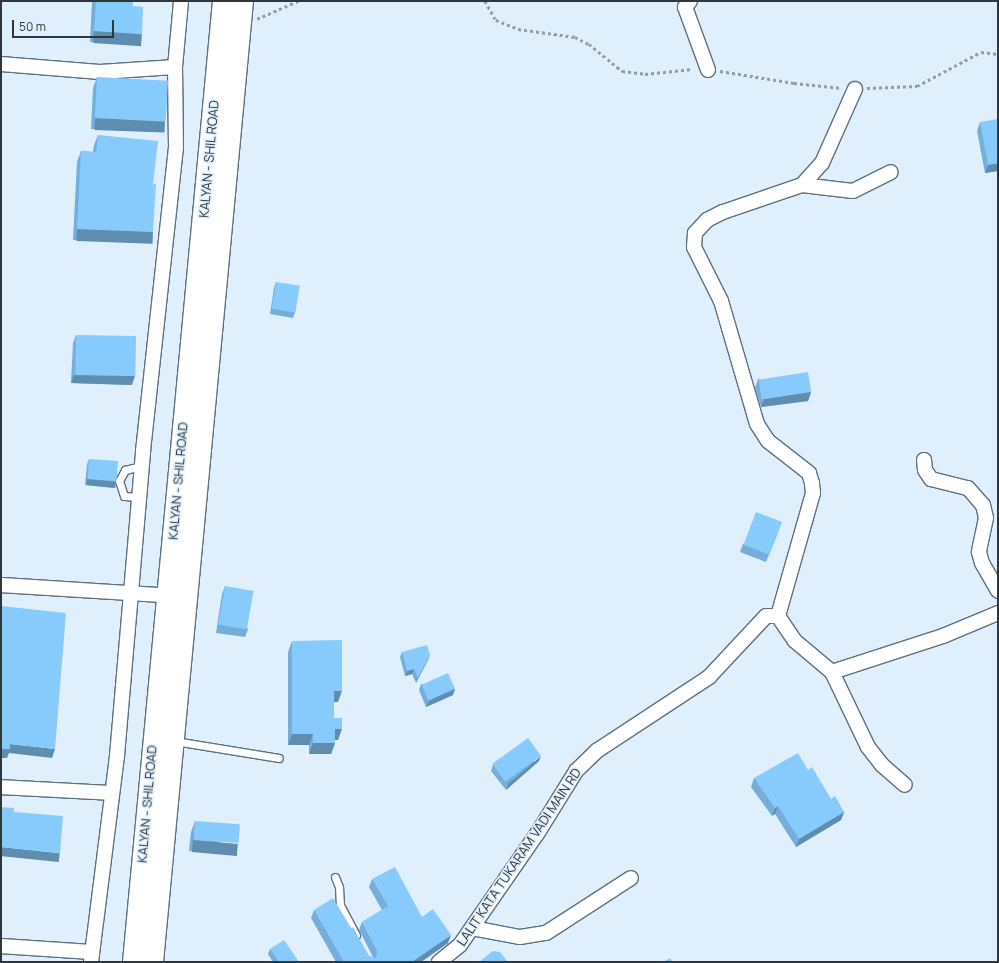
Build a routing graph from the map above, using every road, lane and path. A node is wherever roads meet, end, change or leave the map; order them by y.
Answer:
1 (181, 1) edge
2 (224, 1) edge
3 (242, 1) edge
4 (298, 1) edge
5 (485, 1) edge
6 (690, 1) edge
7 (239, 25) junction
8 (998, 54) edge
9 (1, 64) edge
10 (175, 67) junction
11 (708, 70) junction
12 (855, 89) junction
13 (891, 172) dead end
14 (802, 185) junction
15 (924, 460) dead end
16 (141, 466) junction
17 (138, 497) junction
18 (1, 585) edge
19 (998, 591) edge
20 (130, 595) junction
21 (176, 596) junction
22 (998, 613) edge
23 (778, 616) junction
24 (832, 672) junction
25 (164, 740) junction
26 (279, 758) dead end
27 (905, 785) dead end
28 (1, 786) edge
29 (112, 793) junction
30 (335, 877) dead end
31 (631, 878) dead end
32 (472, 928) junction
33 (358, 940) edge
34 (1, 946) edge
35 (92, 957) edge
36 (134, 962) edge
37 (152, 962) edge
38 (439, 962) edge

1 - 10 street
2 - 21 main road, KALYAN - SHIL ROAD
3 - 7 main road, KALYAN - SHIL ROAD
4 - 7 path
5 - 11 path
6 - 11 street
7 - 21 main road, KALYAN - SHIL ROAD
8 - 12 path
9 - 10 street
10 - 16 street
11 - 12 path
12 - 14 street
13 - 14 street
14 - 23 street
15 - 19 street
16 - 17 street
16 - 17 lane
17 - 20 street
18 - 20 street
20 - 21 street
20 - 29 street
21 - 25 main road, KALYAN - SHIL ROAD
22 - 24 street
23 - 24 street
23 - 32 street, LALIT KATA TUKARAM VADI MAIN RD
24 - 27 street
25 - 26 lane
25 - 36 main road, KALYAN - SHIL ROAD
25 - 37 main road, KALYAN - SHIL ROAD
28 - 29 street
29 - 35 street
30 - 33 lane
31 - 32 street
32 - 38 street, LALIT KATA TUKARAM VADI MAIN RD
34 - 35 street

